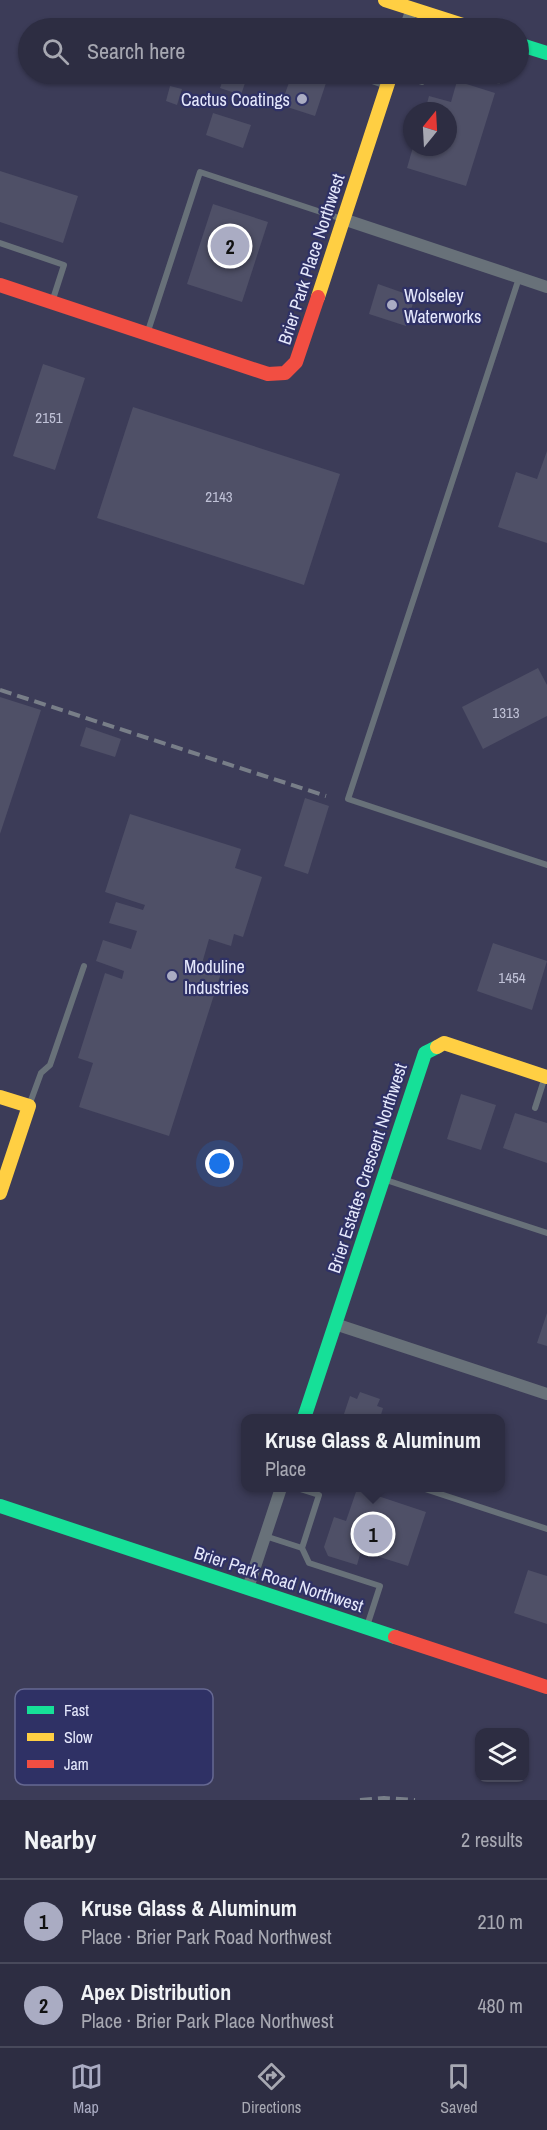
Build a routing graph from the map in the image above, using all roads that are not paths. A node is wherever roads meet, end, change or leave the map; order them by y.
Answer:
1 (385, 0) edge
2 (412, 9) junction
3 (409, 18) edge
4 (440, 18) edge
5 (529, 47) edge
6 (547, 53) edge
7 (388, 84) edge
8 (343, 219) junction
9 (0, 243) edge
10 (519, 277) junction
11 (0, 285) edge
12 (547, 286) edge
13 (52, 302) junction
14 (147, 334) junction
15 (547, 866) edge
16 (84, 966) dead end
17 (546, 1077) edge
18 (0, 1097) edge
19 (29, 1107) junction
20 (535, 1108) dead end
21 (383, 1179) junction
22 (0, 1194) edge
23 (547, 1233) edge
24 (335, 1324) junction
25 (547, 1394) edge
26 (306, 1414) edge
27 (280, 1492) edge
28 (310, 1492) edge
29 (434, 1492) edge
30 (0, 1506) edge
31 (547, 1529) edge
32 (265, 1536) junction
33 (302, 1548) junction
34 (248, 1588) junction
35 (367, 1627) junction
36 (547, 1687) edge

1 - 2 street
2 - 3 street
2 - 4 street
5 - 6 street
7 - 8 street, Brier Park Place Northwest
8 - 10 street
8 - 14 street, Brier Park Place Northwest
8 - 14 lane
9 - 13 lane
10 - 12 street
10 - 15 lane
11 - 13 street, Brier Park Place Northwest
13 - 14 street, Brier Park Place Northwest
16 - 19 lane
17 - 20 lane
17 - 21 street, Brier Estates Crescent Northwest
18 - 19 street
19 - 22 street
21 - 23 lane
21 - 24 street, Brier Estates Crescent Northwest
24 - 25 street
24 - 26 street, Brier Estates Crescent Northwest
27 - 32 street
28 - 33 lane
29 - 31 lane
30 - 34 street, Brier Park Road Northwest
32 - 33 lane
32 - 34 street
33 - 35 lane
34 - 35 street, Brier Park Road Northwest
35 - 36 street, Brier Park Road Northwest

